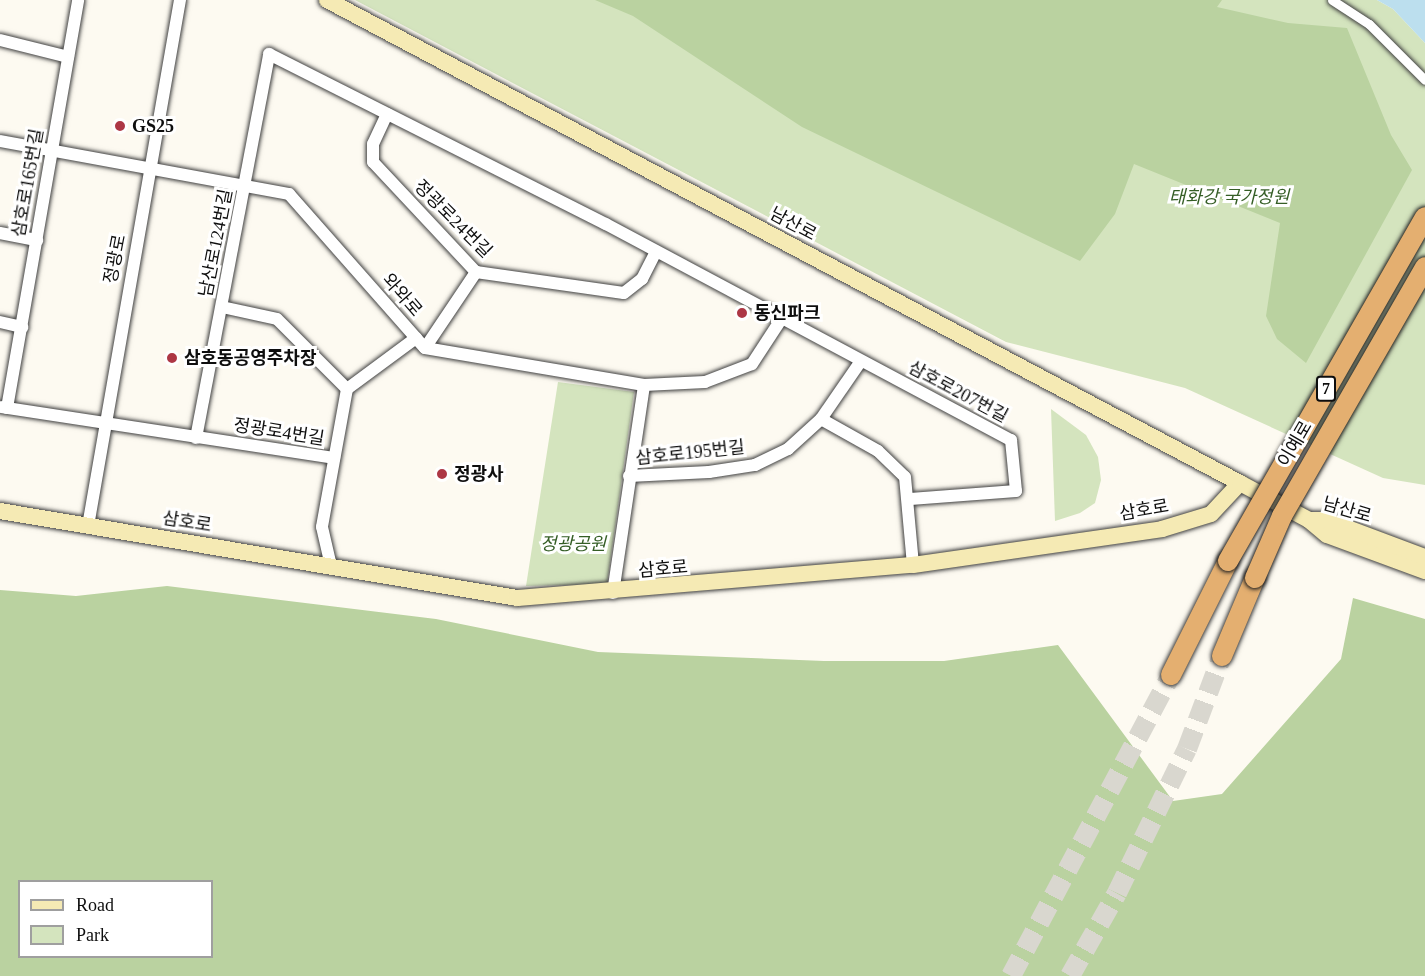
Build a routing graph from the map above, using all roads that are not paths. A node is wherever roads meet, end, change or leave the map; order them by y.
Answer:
1 (78, 0) edge
2 (180, 0) edge
3 (327, 0) edge
4 (1332, 0) edge
5 (0, 40) edge
6 (68, 57) junction
7 (1425, 80) edge
8 (387, 114) junction
9 (0, 141) edge
10 (52, 150) junction
11 (151, 166) junction
12 (246, 183) junction
13 (1425, 217) edge
14 (0, 233) edge
15 (37, 240) junction
16 (656, 251) junction
17 (1425, 267) edge
18 (476, 272) junction
19 (222, 307) junction
20 (782, 318) junction
21 (0, 322) edge
22 (22, 327) junction
23 (416, 338) junction
24 (425, 348) junction
25 (861, 361) junction
26 (644, 385) junction
27 (346, 389) junction
28 (4, 408) edge
29 (821, 419) junction
30 (103, 424) junction
31 (196, 438) junction
32 (334, 459) junction
33 (629, 476) junction
34 (1240, 483) junction
35 (910, 499) junction
36 (0, 511) edge
37 (1309, 520) junction
38 (88, 526) junction
39 (1425, 557) edge
40 (913, 565) junction
41 (331, 566) junction
42 (1425, 571) edge
43 (613, 593) junction
44 (1222, 656) tunnel mouth
45 (1171, 675) tunnel mouth

1 - 6 street, 삼호로165번길
2 - 11 street, 정광로
3 - 34 main road, 남산로
4 - 7 street
5 - 6 street
6 - 10 street, 삼호로165번길
8 - 12 street, 남산로124번길
8 - 16 street
8 - 18 street, 정광로24번길
9 - 10 street, 와와로
10 - 11 street, 와와로
10 - 15 street, 삼호로165번길
11 - 12 street, 와와로
11 - 30 street, 정광로
12 - 19 street, 남산로124번길
12 - 23 street, 와와로
13 - 45 highway, 이예로 / 7, bridge
14 - 15 street
15 - 22 street, 삼호로165번길
16 - 18 street, 정광로24번길
16 - 20 street
17 - 44 highway, 이예로 / 7, bridge
18 - 24 street
19 - 27 street
19 - 31 street, 남산로124번길
20 - 25 street, 삼호로207번길
20 - 26 street
21 - 22 street
22 - 28 street, 삼호로165번길
23 - 24 street, 와와로
23 - 27 street
24 - 26 street
25 - 29 street, 삼호로195번길
25 - 35 street, 삼호로207번길
26 - 33 street
27 - 32 street, 정광로4번길
28 - 30 street, 정광로4번길
29 - 33 street, 삼호로195번길
29 - 35 street
30 - 31 street, 정광로4번길
30 - 38 street, 정광로
31 - 32 street, 정광로4번길
32 - 41 street
33 - 43 street, 삼호로195번길
34 - 37 main road
34 - 40 main road, 삼호로
35 - 40 street
36 - 38 main road, 삼호로
37 - 39 main road, 남산로
37 - 42 main road, 남산로
38 - 41 main road, 삼호로
40 - 43 main road, 삼호로
41 - 43 main road, 삼호로

